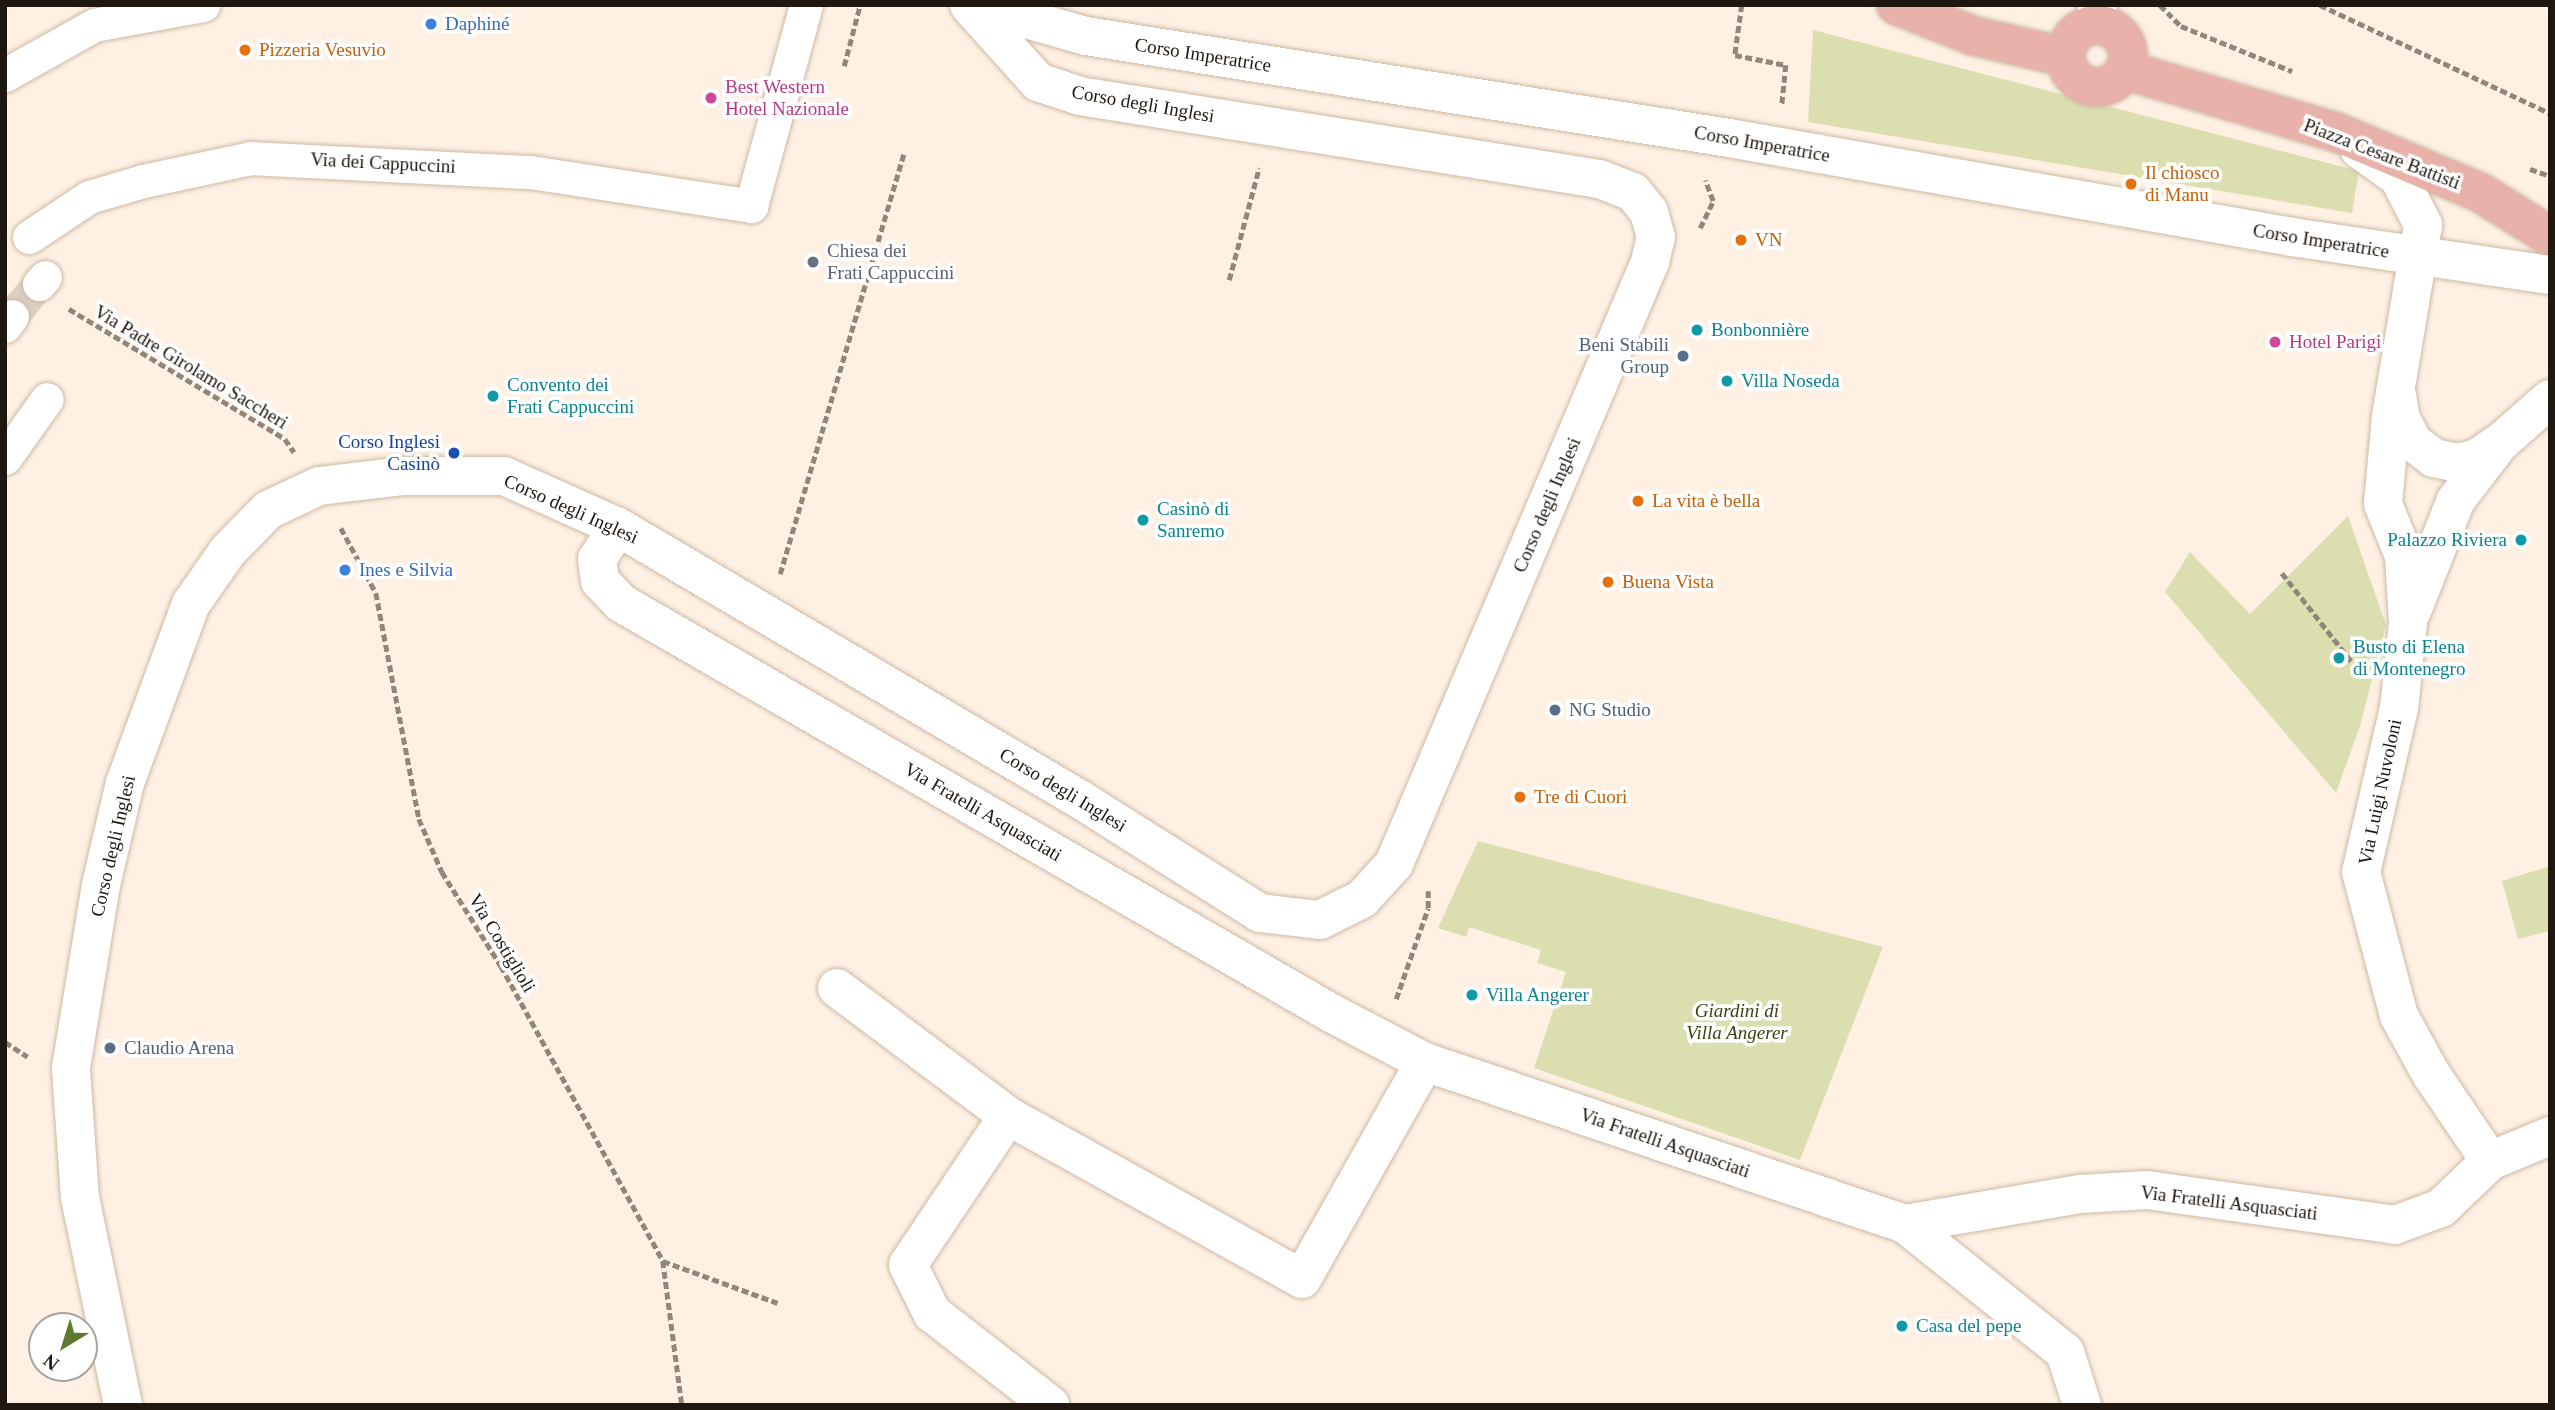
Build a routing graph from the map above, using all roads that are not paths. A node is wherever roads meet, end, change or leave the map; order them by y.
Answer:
1 (203, 5) edge
2 (806, 5) edge
3 (969, 5) edge
4 (977, 5) edge
5 (1896, 5) edge
6 (2096, 15) edge
7 (2066, 57) junction
8 (2125, 70) junction
9 (5, 75) edge
10 (2336, 132) junction
11 (2550, 236) edge
12 (29, 237) dead end
13 (2418, 257) junction
14 (2550, 275) edge
15 (2396, 387) junction
16 (47, 399) dead end
17 (2550, 399) edge
18 (2501, 442) junction
19 (5, 458) edge
20 (618, 527) junction
21 (2407, 623) junction
22 (837, 988) dead end
23 (1424, 1062) junction
24 (1008, 1116) junction
25 (2550, 1136) edge
26 (2490, 1161) junction
27 (1905, 1224) junction
28 (123, 1405) edge
29 (1050, 1405) edge
30 (2082, 1405) edge

1 - 9 street
2 - 12 street, Via dei Cappuccini
3 - 20 street, Corso degli Inglesi
4 - 13 street, Corso Imperatrice
5 - 7 main road
6 - 7 main road
6 - 8 main road
7 - 8 main road
8 - 10 main road, Piazza Cesare Battisti
10 - 11 main road, Piazza Cesare Battisti
10 - 13 street, Via Luigi Nuvoloni
13 - 14 street, Corso Imperatrice
13 - 15 street, Via Luigi Nuvoloni
15 - 18 street, Via Luigi Nuvoloni
15 - 21 street, Via Luigi Nuvoloni
16 - 19 street
17 - 18 street, Via Luigi Nuvoloni
18 - 21 street, Via Luigi Nuvoloni
20 - 23 street, Via Fratelli Asquasciati
20 - 28 street, Corso degli Inglesi
21 - 26 street, Via Luigi Nuvoloni
22 - 24 street
23 - 24 street
23 - 27 street, Via Fratelli Asquasciati
24 - 29 street
25 - 26 street
26 - 27 street, Via Fratelli Asquasciati
27 - 30 street, Via Fratelli Asquasciati

